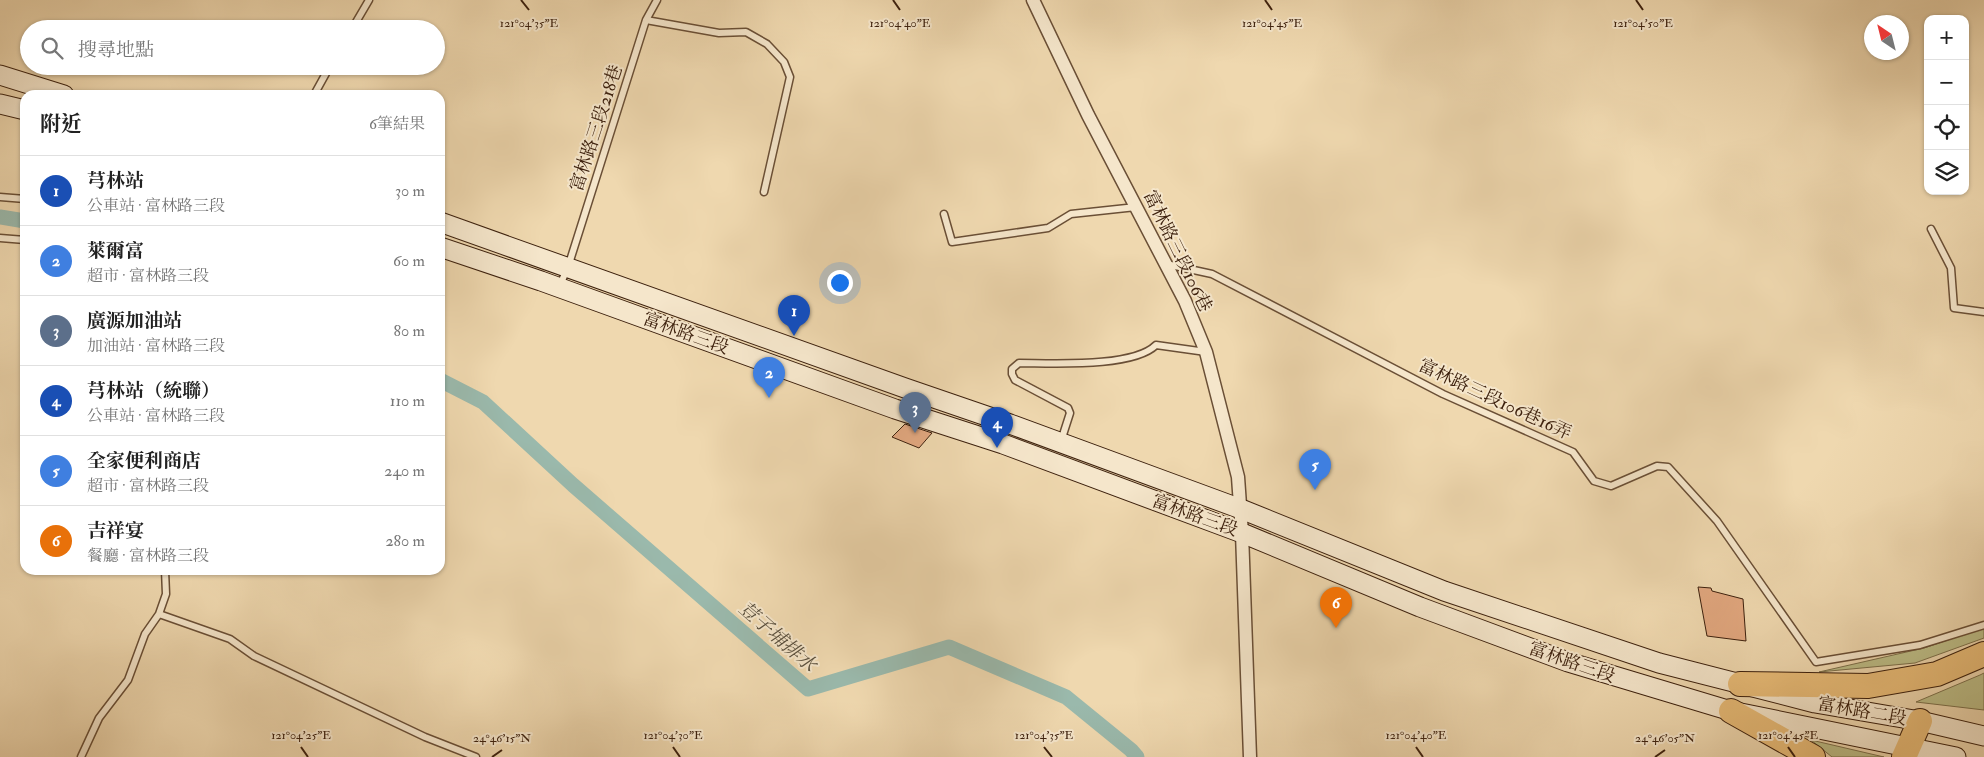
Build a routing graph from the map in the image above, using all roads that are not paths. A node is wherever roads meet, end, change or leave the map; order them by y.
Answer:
1 (369, 0) edge
2 (656, 0) edge
3 (1034, 0) edge
4 (357, 20) edge
5 (646, 20) junction
6 (0, 75) edge
7 (325, 75) edge
8 (48, 90) edge
9 (317, 90) edge
10 (0, 104) edge
11 (20, 109) edge
12 (764, 192) dead end
13 (0, 197) edge
14 (20, 199) edge
15 (1138, 207) junction
16 (944, 214) dead end
17 (445, 224) edge
18 (1931, 228) dead end
19 (0, 238) edge
20 (20, 240) edge
21 (445, 248) edge
22 (1166, 264) junction
23 (568, 267) junction
24 (559, 288) junction
25 (1984, 312) edge
26 (1206, 352) junction
27 (904, 388) junction
28 (895, 409) junction
29 (1010, 424) junction
30 (1060, 442) junction
31 (1003, 444) junction
32 (1241, 509) junction
33 (1242, 533) junction
34 (165, 575) edge
35 (159, 614) junction
36 (1984, 625) edge
37 (1984, 654) edge
38 (1740, 684) junction
39 (1731, 711) junction
40 (1920, 721) junction
41 (1984, 736) edge
42 (1906, 753) edge
43 (81, 757) edge
44 (476, 757) edge
45 (1250, 757) edge
46 (1813, 757) edge
47 (1956, 757) edge

1 - 4 lane
2 - 5 lane, 富林路三段218巷
3 - 15 street, 富林路三段106巷
5 - 12 lane
5 - 23 lane, 富林路三段218巷
6 - 8 main road
7 - 9 lane
10 - 11 main road
13 - 14 lane
15 - 16 lane
15 - 22 street, 富林路三段106巷
17 - 23 main road, 富林路三段
18 - 25 lane
19 - 20 lane
21 - 24 main road, 富林路三段
22 - 26 street, 富林路三段106巷
22 - 36 lane, 富林路三段106巷16弄
23 - 24 lane, 富林路三段218巷
23 - 27 main road, 富林路三段
24 - 28 main road, 富林路三段
26 - 30 lane
26 - 32 street, 富林路三段106巷
27 - 28 street
27 - 29 main road, 富林路三段
28 - 31 main road, 富林路三段
29 - 30 main road, 富林路三段
29 - 31 street
30 - 32 main road, 富林路三段
31 - 33 main road, 富林路三段
32 - 33 street, 富林路三段106巷
32 - 38 main road, 富林路三段
33 - 39 main road, 富林路三段
33 - 45 street, 富林路三段106巷
34 - 35 lane
35 - 43 lane
35 - 44 lane
37 - 38 highway
38 - 40 main road, 富林路二段
39 - 42 main road, 富林路三段
39 - 46 highway
40 - 41 main road, 富林路二段
40 - 42 highway
42 - 47 main road, 富林路三段

